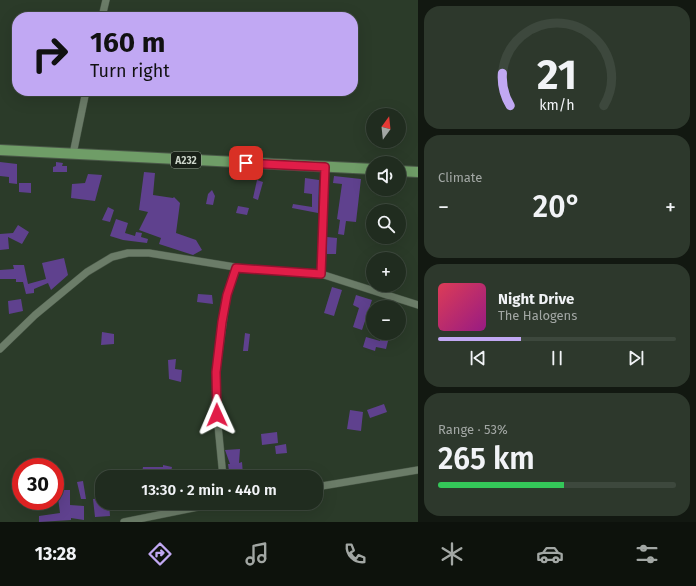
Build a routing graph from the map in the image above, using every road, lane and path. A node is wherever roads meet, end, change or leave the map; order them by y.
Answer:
1 (106, 0) edge
2 (103, 12) edge
3 (85, 96) edge
4 (0, 150) edge
5 (73, 154) junction
6 (325, 167) junction
7 (366, 169) edge
8 (406, 171) edge
9 (418, 172) edge
10 (236, 268) junction
11 (321, 274) junction
12 (418, 305) edge
13 (0, 350) edge
14 (222, 470) edge
15 (418, 470) edge
16 (323, 486) edge
17 (183, 510) edge
18 (124, 522) edge

1 - 2 street
3 - 5 street
4 - 5 main road, A232
5 - 6 main road, A232
6 - 7 main road, A232
6 - 11 street
8 - 9 main road
10 - 11 street
10 - 13 street
10 - 14 street
11 - 12 street
15 - 16 street
17 - 18 street

